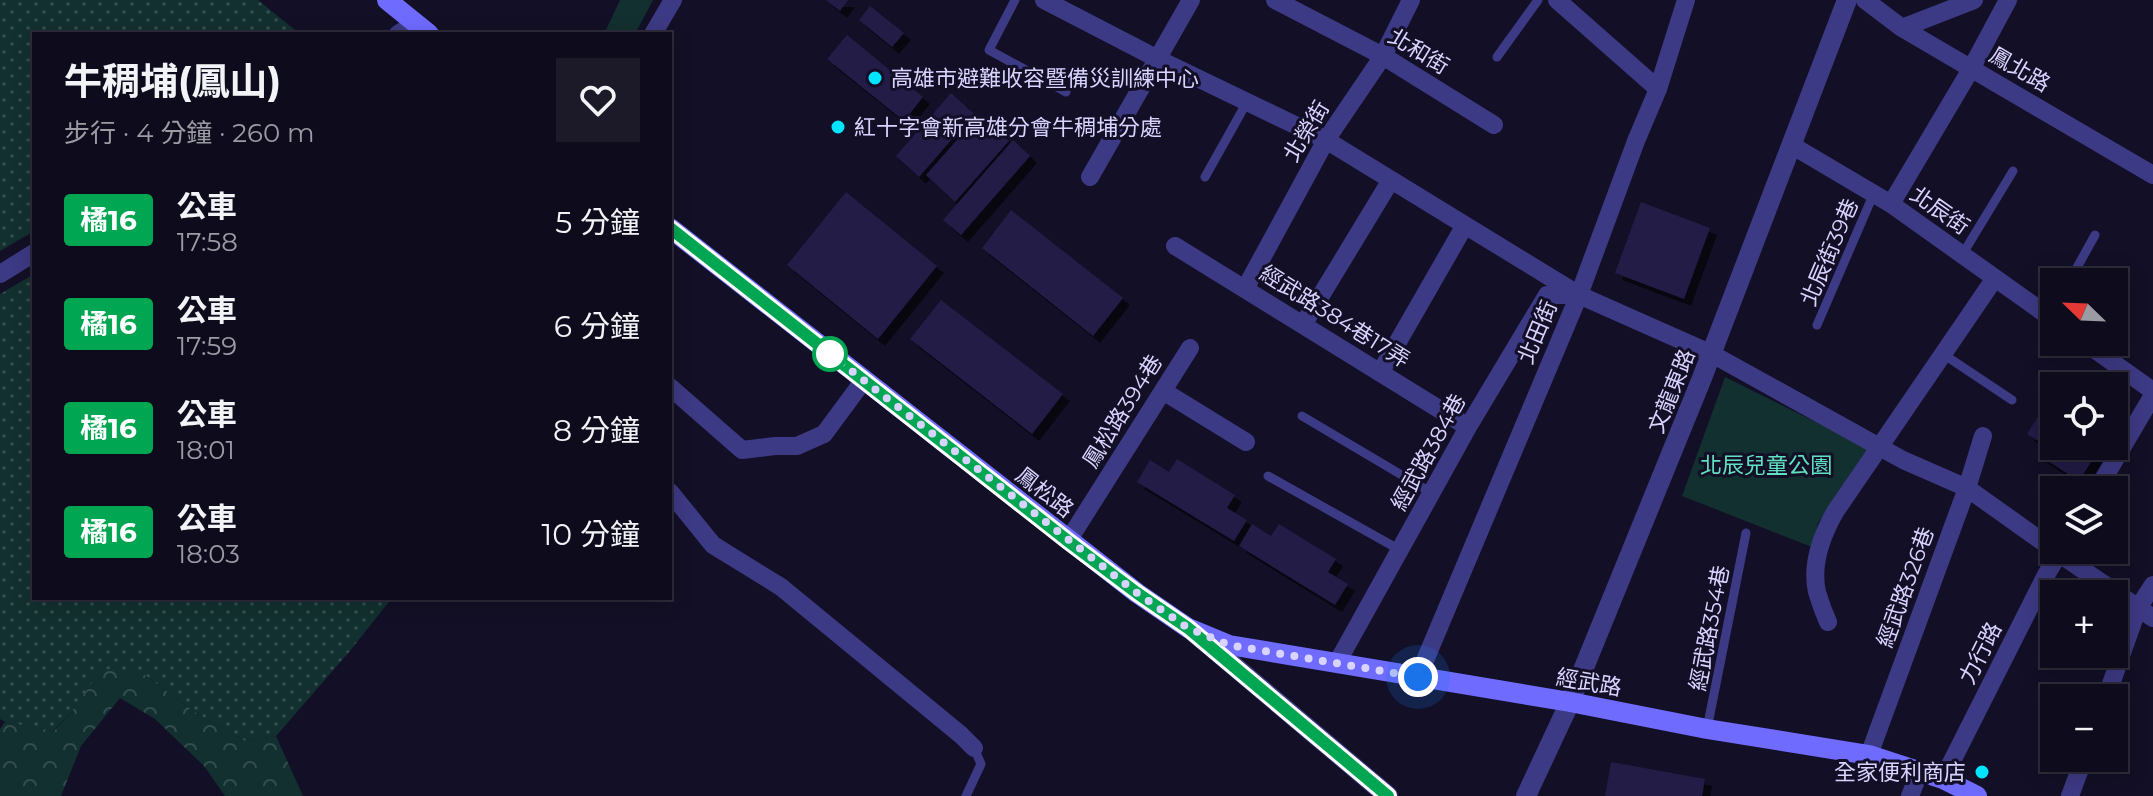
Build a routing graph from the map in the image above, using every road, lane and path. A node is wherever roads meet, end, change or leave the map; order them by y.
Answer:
1 (387, 0) edge
2 (673, 0) edge
3 (1015, 0) edge
4 (1044, 0) edge
5 (1275, 0) edge
6 (1411, 0) edge
7 (1538, 0) edge
8 (1557, 0) edge
9 (1686, 0) edge
10 (1847, 0) edge
11 (1865, 0) edge
12 (1974, 0) edge
13 (2008, 0) edge
14 (1190, 1) edge
15 (1902, 28) junction
16 (414, 30) edge
17 (654, 32) edge
18 (1383, 56) junction
19 (1497, 57) dead end
20 (1158, 59) junction
21 (1971, 69) junction
22 (1658, 89) junction
23 (1066, 92) dead end
24 (1247, 102) junction
25 (1494, 125) dead end
26 (1326, 140) junction
27 (1793, 146) junction
28 (2013, 171) dead end
29 (2153, 175) edge
30 (1090, 177) dead end
31 (1205, 177) dead end
32 (1391, 180) junction
33 (1874, 193) junction
34 (1891, 204) junction
35 (1465, 225) junction
36 (672, 230) edge
37 (2095, 235) dead end
38 (1175, 246) dead end
39 (32, 254) edge
40 (1962, 255) junction
41 (2077, 268) edge
42 (0, 274) edge
43 (1995, 278) junction
44 (1245, 289) junction
45 (1579, 295) junction
46 (2040, 307) edge
47 (1303, 325) junction
48 (1817, 325) dead end
49 (1190, 348) dead end
50 (1712, 354) junction
51 (1943, 354) junction
52 (2103, 356) edge
53 (1380, 373) junction
54 (864, 380) junction
55 (672, 389) edge
56 (1163, 391) junction
57 (2153, 393) edge
58 (2012, 400) dead end
59 (1302, 416) dead end
60 (1468, 427) junction
61 (1983, 436) dead end
62 (1246, 442) dead end
63 (1879, 447) junction
64 (1268, 476) dead end
65 (2105, 476) edge
66 (1967, 488) junction
67 (1432, 493) junction
68 (672, 494) edge
69 (1746, 533) dead end
70 (2040, 539) edge
71 (1068, 541) junction
72 (1400, 550) junction
73 (2051, 564) edge
74 (2075, 564) edge
75 (2153, 585) edge
76 (2145, 613) edge
77 (1828, 622) dead end
78 (1188, 628) junction
79 (1337, 663) junction
80 (1418, 677) junction
81 (2112, 684) edge
82 (1570, 702) junction
83 (1707, 729) junction
84 (974, 748) joint
85 (1869, 755) junction
86 (1920, 771) junction
87 (2079, 772) edge
88 (1943, 779) junction
89 (966, 796) edge
90 (1388, 796) edge
91 (1526, 796) edge
92 (1910, 796) edge
93 (1977, 796) edge
94 (2070, 796) edge

1 - 16 main road
2 - 17 street
3 - 23 lane
4 - 20 street
5 - 18 street, 北和街
6 - 18 street, 北榮街
7 - 19 lane
8 - 22 street
9 - 22 street, 北田街
10 - 27 street, 文龍東路
11 - 15 street, 鳳北路
12 - 15 street
13 - 21 street
14 - 20 street
15 - 21 street, 鳳北路
18 - 25 street, 北和街
18 - 26 street, 北榮街
20 - 24 street
20 - 30 street
21 - 29 street, 鳳北路
21 - 34 street
22 - 45 street, 北田街
24 - 26 street
24 - 31 lane
26 - 32 street
26 - 44 street, 北榮街
27 - 33 street, 北辰街
27 - 50 street, 文龍東路
28 - 40 lane
32 - 35 street
32 - 47 street
33 - 34 street, 北辰街
33 - 48 lane, 北辰街39巷
34 - 40 street, 北辰街
35 - 45 street
35 - 53 street
36 - 54 main road, 鳳松路
37 - 41 lane
38 - 44 street, 經武路384巷17弄
39 - 42 street
40 - 43 street, 北辰街
43 - 46 street, 北辰街
43 - 51 street
44 - 47 street, 經武路384巷17弄
45 - 50 street
45 - 60 street, 經武路384巷
45 - 80 street, 北田街
47 - 53 street, 經武路384巷17弄
49 - 56 street, 鳳松路394巷
50 - 63 street
50 - 82 street, 文龍東路
51 - 58 lane
51 - 63 street
52 - 57 street
53 - 60 street, 經武路384巷17弄
54 - 55 street
54 - 71 main road, 鳳松路
56 - 62 street
56 - 71 street, 鳳松路394巷
57 - 65 street
59 - 67 lane
60 - 67 street, 經武路384巷
61 - 66 street, 經武路326巷
63 - 66 street
63 - 77 street
64 - 72 lane
66 - 70 street
66 - 85 street, 經武路326巷
67 - 72 street, 經武路384巷
68 - 84 street
69 - 83 lane, 經武路354巷
71 - 78 main road, 鳳松路
72 - 79 street, 經武路384巷
73 - 88 street, 力行路
74 - 76 street
75 - 76 street
76 - 81 street
78 - 79 main road, 經武路
78 - 90 street, 鳳松路
79 - 80 main road, 經武路
80 - 82 main road, 經武路
82 - 83 main road, 經武路
82 - 91 street, 文龍東路
83 - 85 main road, 經武路
84 - 89 lane
85 - 86 main road, 經武路
86 - 88 main road, 經武路
86 - 92 street
87 - 94 street
88 - 93 main road, 經武路

